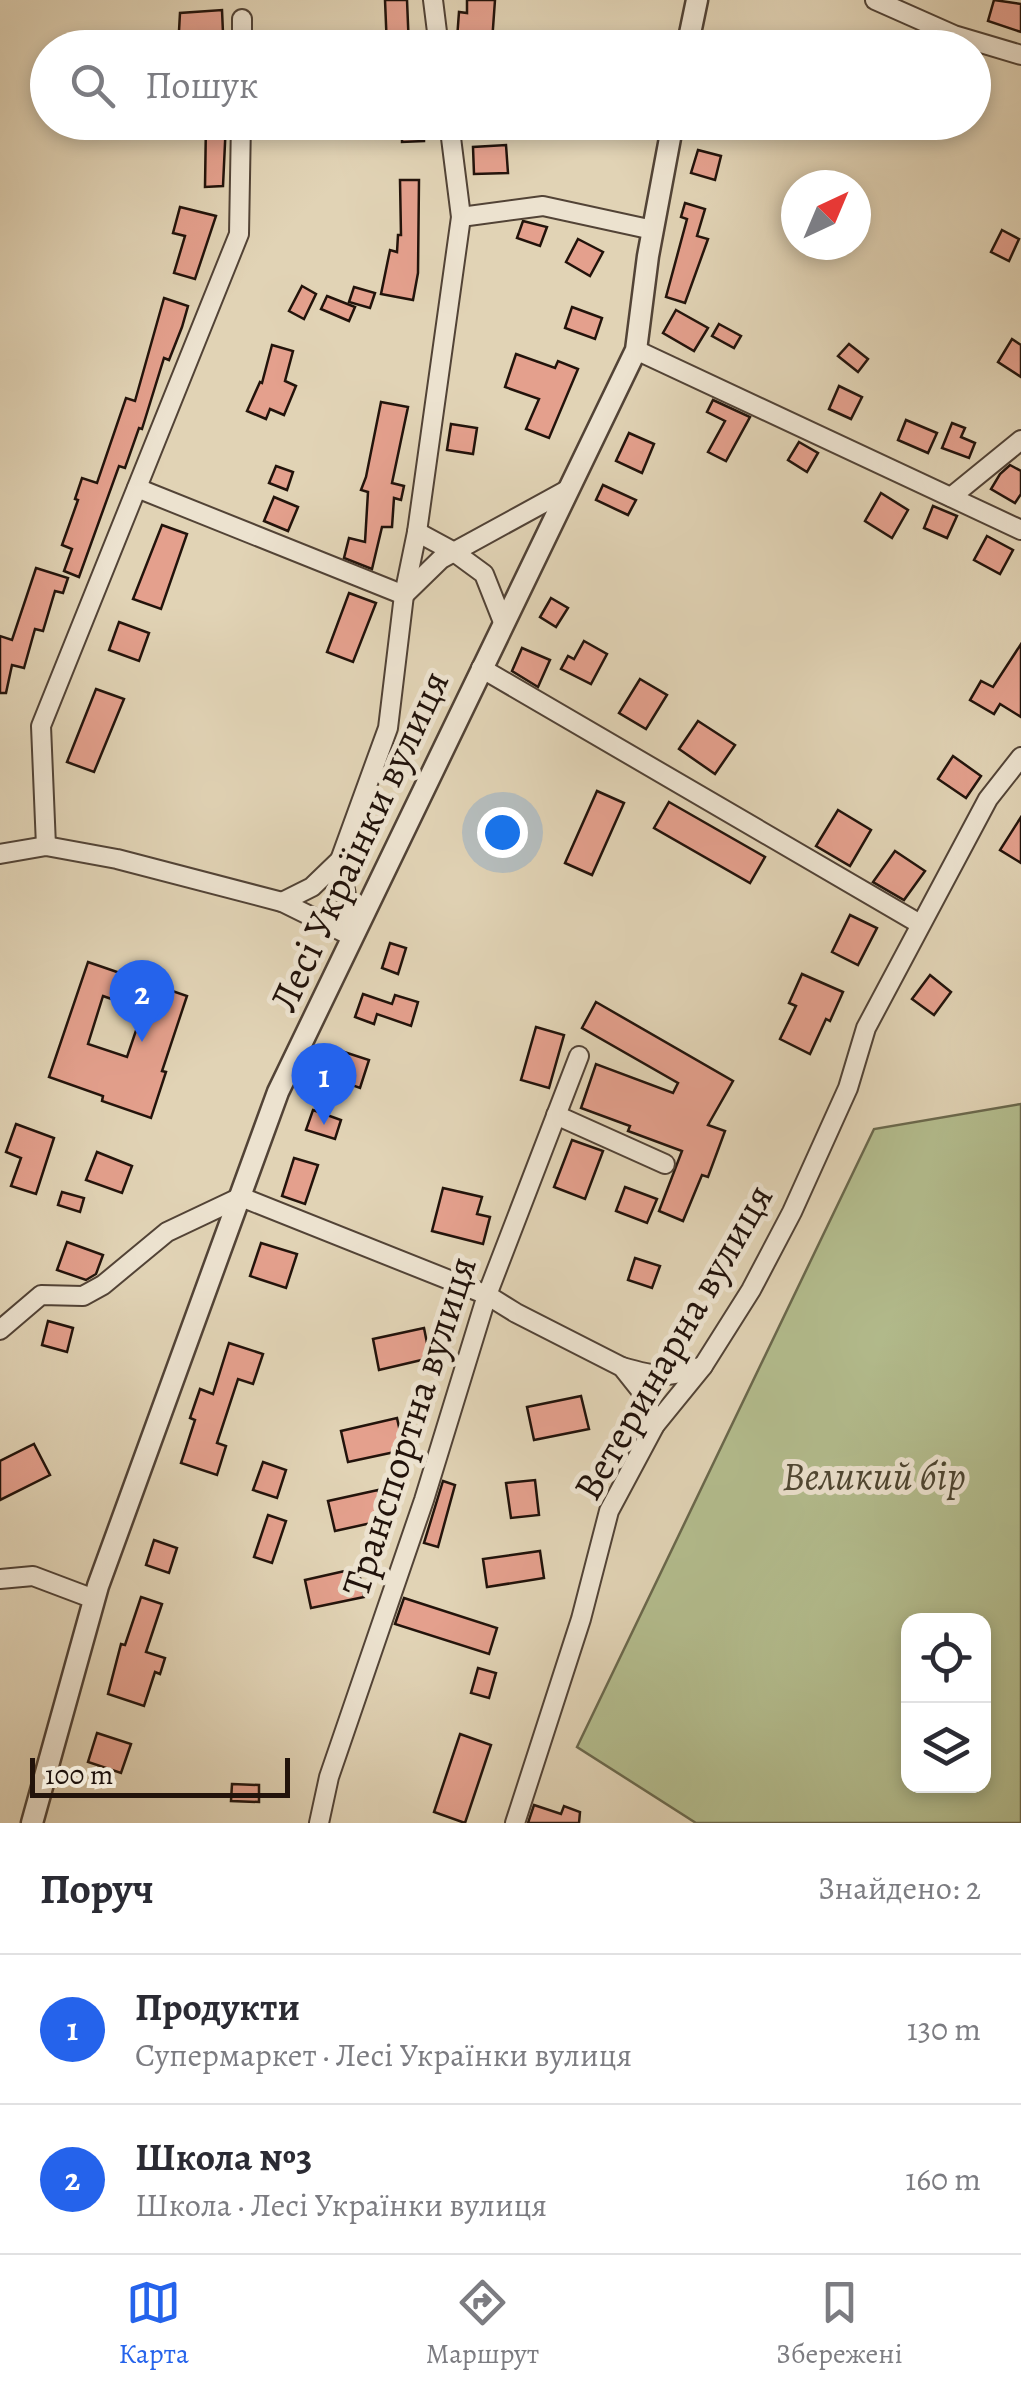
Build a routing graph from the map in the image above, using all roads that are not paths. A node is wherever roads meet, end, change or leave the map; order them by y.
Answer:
1 (432, 0) edge
2 (697, 0) edge
3 (875, 0) edge
4 (242, 19) dead end
5 (242, 30) edge
6 (436, 30) edge
7 (691, 30) edge
8 (945, 30) edge
9 (991, 46) edge
10 (1021, 55) edge
11 (241, 140) edge
12 (451, 140) edge
13 (670, 140) edge
14 (461, 217) junction
15 (653, 230) junction
16 (636, 350) junction
17 (1021, 440) edge
18 (137, 488) junction
19 (569, 489) junction
20 (951, 497) junction
21 (1021, 530) edge
22 (417, 532) junction
23 (454, 552) junction
24 (404, 595) junction
25 (504, 622) junction
26 (481, 668) junction
27 (1021, 758) edge
28 (46, 846) junction
29 (0, 854) edge
30 (340, 860) junction
31 (282, 902) junction
32 (920, 924) junction
33 (353, 937) junction
34 (578, 1056) dead end
35 (556, 1115) junction
36 (665, 1164) dead end
37 (241, 1196) junction
38 (487, 1295) junction
39 (0, 1330) edge
40 (622, 1366) junction
41 (703, 1366) junction
42 (656, 1425) junction
43 (0, 1579) edge
44 (94, 1600) junction
45 (32, 1823) edge
46 (318, 1823) edge
47 (515, 1823) edge

1 - 6 street
2 - 7 street
3 - 8 street
4 - 5 street
9 - 10 street
11 - 18 street
12 - 14 street
13 - 15 street, Лесі Українки вулиця
14 - 15 street
14 - 22 street
15 - 16 street, Лесі Українки вулиця
16 - 19 street, Лесі Українки вулиця
16 - 20 street
17 - 20 street
18 - 24 street
18 - 28 street
19 - 23 street
19 - 25 street, Лесі Українки вулиця
20 - 21 street
22 - 23 street
22 - 24 street
23 - 24 street
23 - 25 street
24 - 30 street
25 - 26 street, Лесі Українки вулиця
26 - 32 street
26 - 33 street, Лесі Українки вулиця
27 - 32 street, Ветеринарна вулиця
28 - 29 street
28 - 31 street
30 - 31 street
30 - 33 street
31 - 33 street
32 - 41 street, Ветеринарна вулиця
33 - 37 street, Лесі Українки вулиця
34 - 35 street, Транспортна вулиця
35 - 36 street
35 - 38 street, Транспортна вулиця
37 - 38 street
37 - 39 street
37 - 44 street, Лесі Українки вулиця
38 - 40 street
38 - 46 street, Транспортна вулиця
40 - 41 street
40 - 42 street
41 - 42 street, Ветеринарна вулиця
42 - 47 street, Ветеринарна вулиця
43 - 44 street
44 - 45 street, Лесі Українки вулиця

